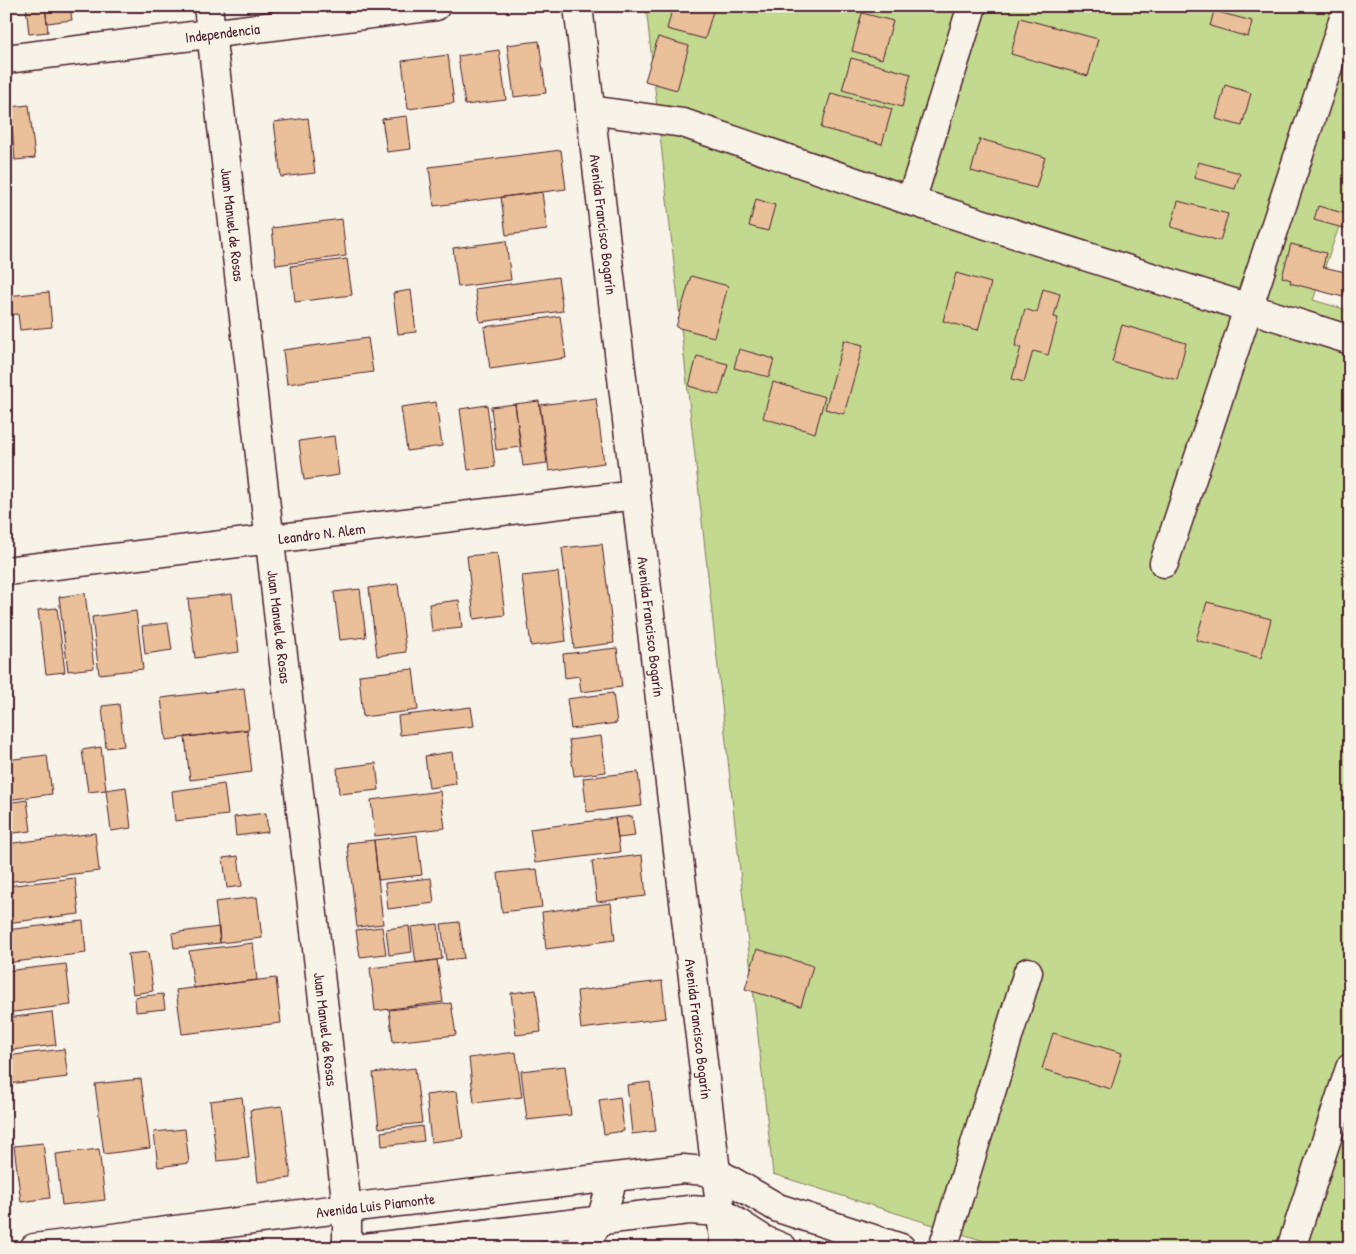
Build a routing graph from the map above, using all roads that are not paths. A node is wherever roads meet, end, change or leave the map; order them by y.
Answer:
1 (208, 6) edge
2 (436, 6) edge
3 (578, 6) edge
4 (972, 6) edge
5 (1348, 6) edge
6 (211, 34) junction
7 (6, 59) edge
8 (590, 110) junction
9 (912, 201) junction
10 (1248, 308) junction
11 (1350, 340) edge
12 (636, 495) junction
13 (270, 539) junction
14 (1164, 563) dead end
15 (6, 571) edge
16 (1028, 972) dead end
17 (1350, 1068) edge
18 (716, 1172) junction
19 (613, 1178) junction
20 (347, 1208) junction
21 (721, 1212) junction
22 (601, 1220) junction
23 (34, 1248) edge
24 (348, 1248) edge
25 (364, 1248) edge
26 (580, 1248) edge
27 (725, 1248) edge
28 (783, 1248) edge
29 (901, 1248) edge
30 (943, 1248) edge
31 (1291, 1248) edge

1 - 6 street, Juan Manuel de Rosas
2 - 6 street, Independencia
3 - 8 street, Avenida Francisco Bogarín
4 - 9 street
5 - 10 street
6 - 7 street, Independencia
6 - 13 street, Juan Manuel de Rosas
8 - 9 street
8 - 12 street, Avenida Francisco Bogarín
9 - 10 street
10 - 11 street
10 - 14 street
12 - 13 street, Leandro N. Alem
12 - 18 street, Avenida Francisco Bogarín
13 - 15 street, Leandro N. Alem
13 - 20 street, Juan Manuel de Rosas
16 - 30 street
17 - 31 street
18 - 19 street, Avenida Luis Piamonte
18 - 21 street, Avenida Francisco Bogarín
18 - 29 street
19 - 20 street, Avenida Luis Piamonte
19 - 22 street
20 - 23 street, Avenida Luis Piamonte
20 - 24 street, Juan Manuel de Rosas
21 - 22 street
21 - 27 street, Avenida Francisco Bogarín
21 - 28 street
22 - 25 street
22 - 26 street

